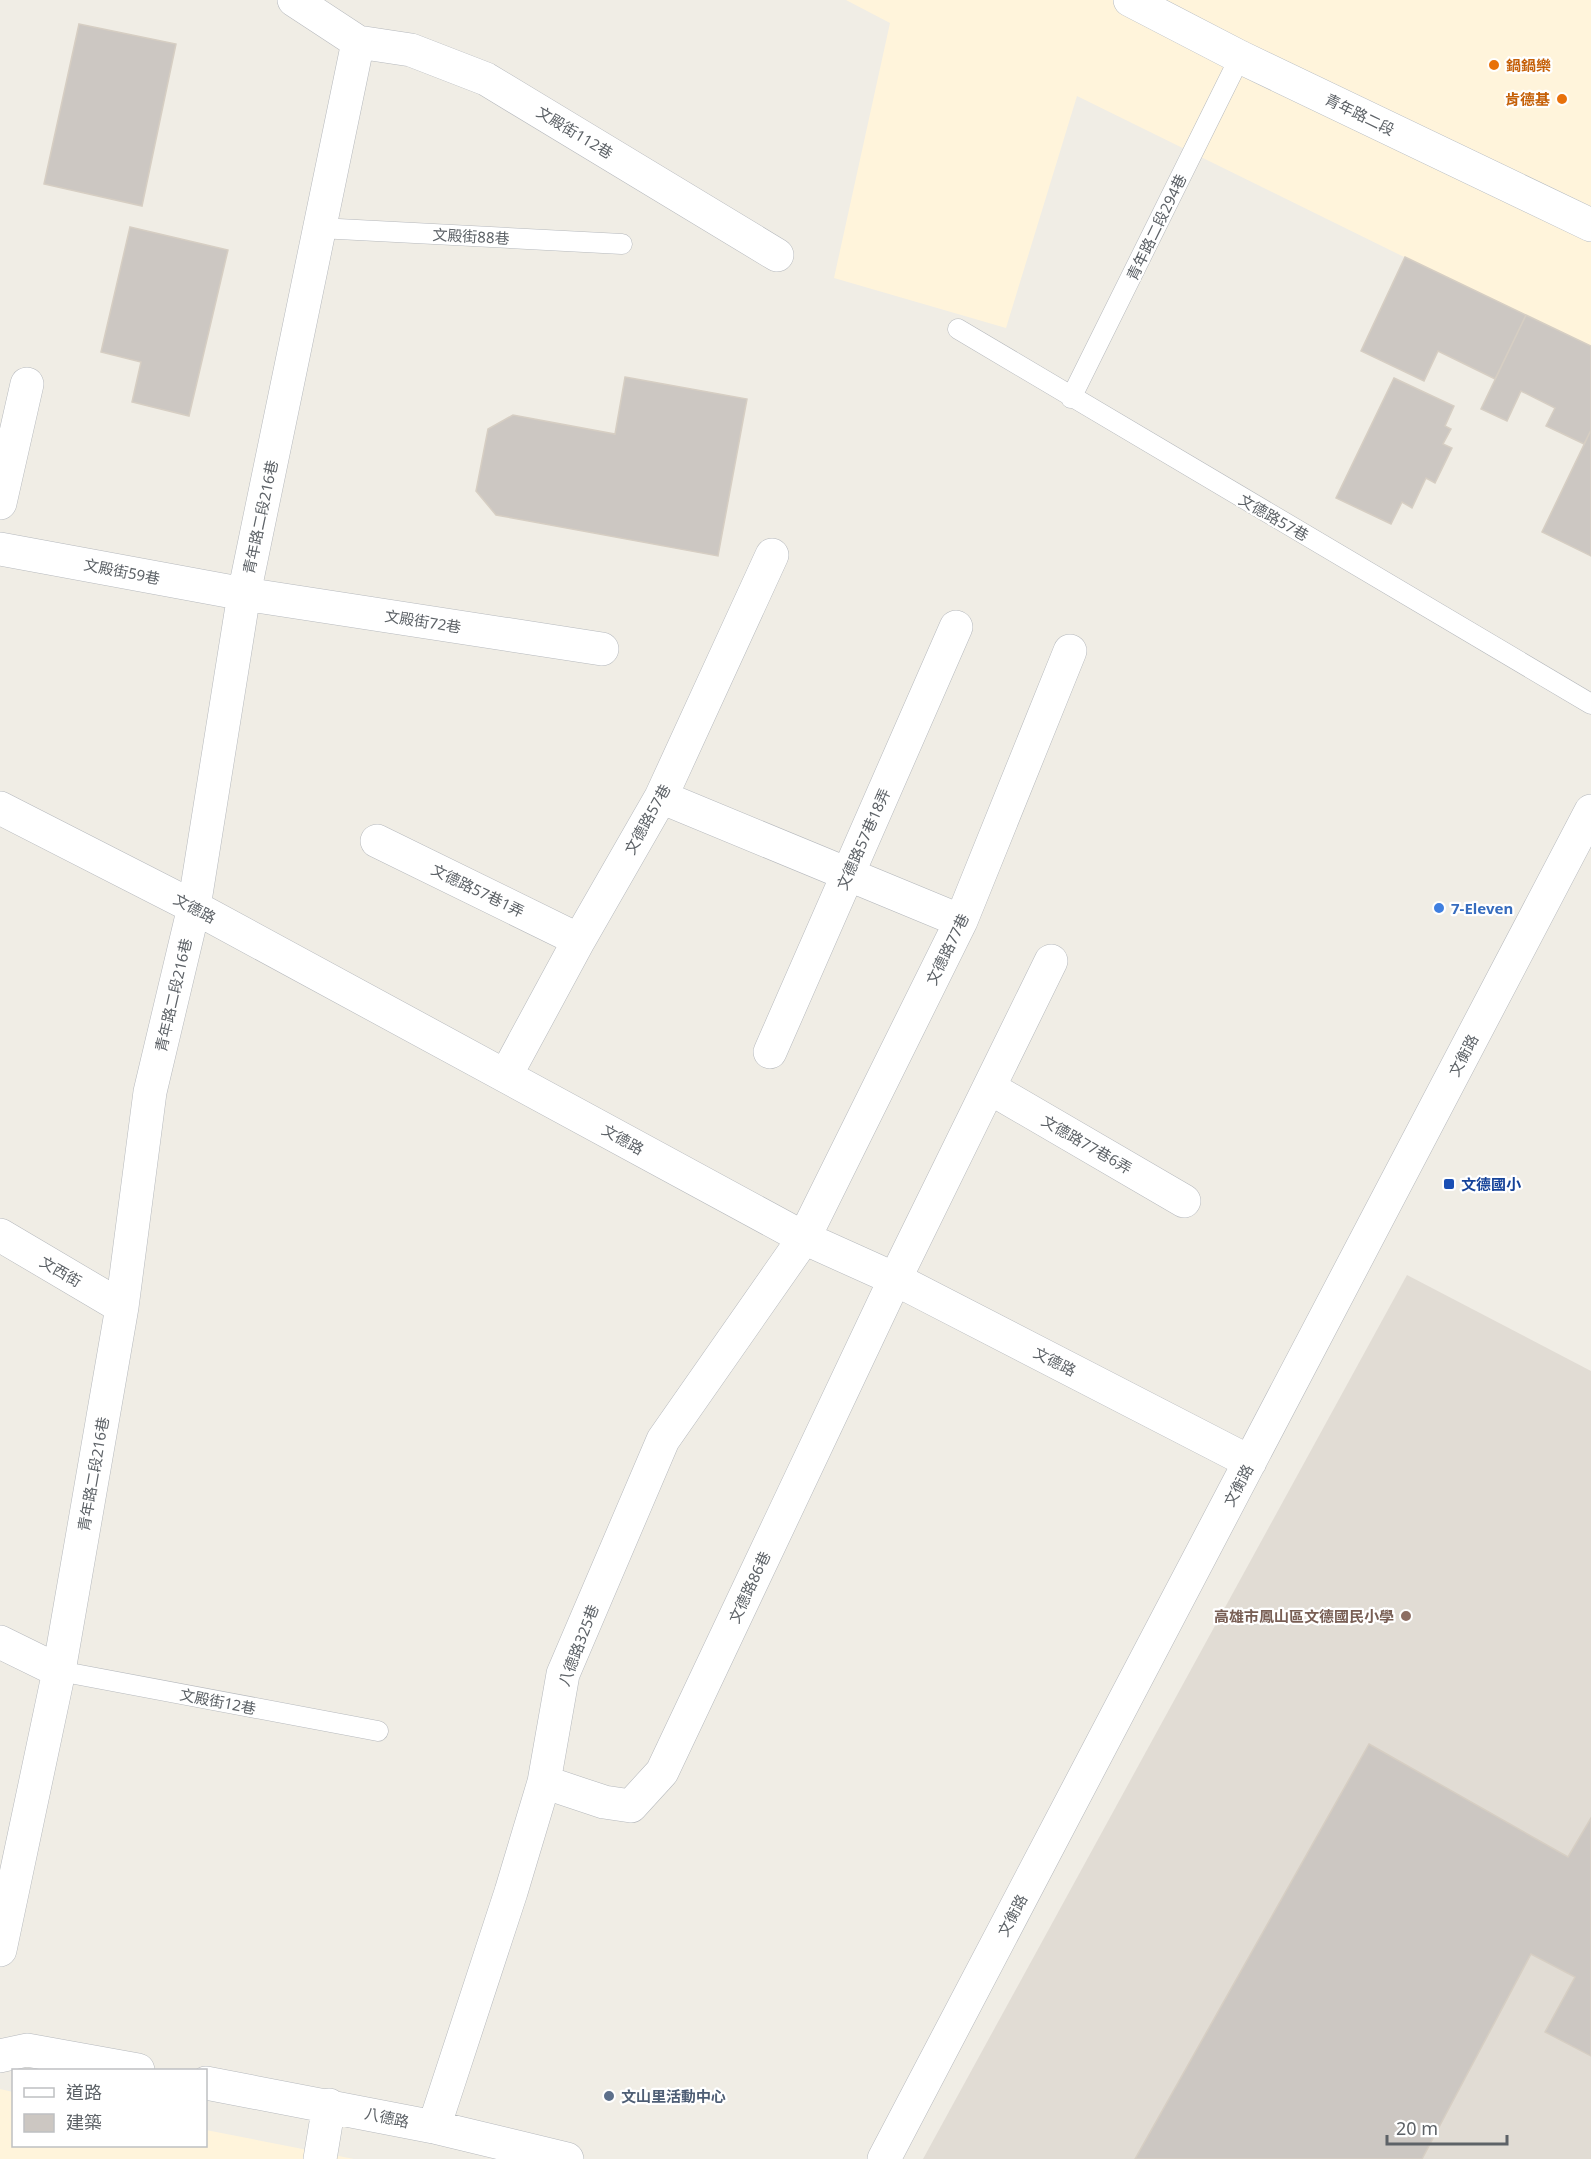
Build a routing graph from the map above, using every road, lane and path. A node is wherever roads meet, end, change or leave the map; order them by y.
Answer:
1 (294, 0) edge
2 (1130, 0) edge
3 (358, 42) junction
4 (1240, 57) junction
5 (1591, 225) edge
6 (319, 228) junction
7 (622, 244) dead end
8 (777, 255) dead end
9 (958, 329) dead end
10 (27, 384) dead end
11 (1071, 398) junction
12 (0, 502) edge
13 (0, 549) edge
14 (772, 555) dead end
15 (244, 594) junction
16 (956, 627) dead end
17 (603, 649) dead end
18 (1070, 651) dead end
19 (1591, 704) edge
20 (661, 797) junction
21 (0, 808) edge
22 (1591, 811) edge
23 (377, 841) dead end
24 (847, 874) junction
25 (194, 907) junction
26 (961, 921) junction
27 (579, 940) junction
28 (1051, 960) dead end
29 (770, 1052) dead end
30 (506, 1075) junction
31 (990, 1088) junction
32 (1184, 1201) dead end
33 (0, 1235) edge
34 (804, 1238) junction
35 (895, 1278) junction
36 (122, 1308) junction
37 (1250, 1462) junction
38 (0, 1642) edge
39 (59, 1671) junction
40 (378, 1731) dead end
41 (544, 1782) junction
42 (0, 1950) edge
43 (0, 2056) edge
44 (132, 2069) edge
45 (207, 2083) edge
46 (329, 2105) junction
47 (434, 2127) junction
48 (320, 2159) edge
49 (567, 2159) edge
50 (884, 2159) edge

1 - 3 street
2 - 4 street, 青年路二段
3 - 6 street, 青年路二段216巷
3 - 8 street, 文殿街112巷
4 - 5 street, 青年路二段
4 - 11 lane, 青年路二段294巷
6 - 7 lane, 文殿街88巷
6 - 15 street, 青年路二段216巷
9 - 11 lane, 文德路57巷
10 - 12 street
11 - 19 lane, 文德路57巷
13 - 15 street, 文殿街59巷
14 - 20 street, 文德路57巷
15 - 17 street, 文殿街72巷
15 - 25 street, 青年路二段216巷
16 - 24 street, 文德路57巷18弄
18 - 26 street, 文德路77巷
20 - 24 street
20 - 27 street, 文德路57巷
21 - 25 street, 文德路
22 - 37 street, 文衡路
23 - 27 street, 文德路57巷1弄
24 - 26 street
24 - 29 street, 文德路57巷18弄
25 - 30 street, 文德路
25 - 36 street, 青年路二段216巷
26 - 34 street, 文德路77巷
27 - 30 street, 文德路57巷
28 - 31 street
30 - 34 street, 文德路
31 - 32 street, 文德路77巷6弄
31 - 35 street
33 - 36 street, 文西街
34 - 35 street, 文德路
34 - 41 street, 八德路325巷
35 - 37 street, 文德路
35 - 41 street, 文德路86巷
36 - 39 street, 青年路二段216巷
37 - 50 street, 文衡路
38 - 39 street
39 - 40 lane, 文殿街12巷
39 - 42 street, 青年路二段216巷
41 - 47 street, 八德路325巷
43 - 44 street
45 - 46 street, 八德路
46 - 47 street, 八德路
46 - 48 street
47 - 49 street, 八德路

